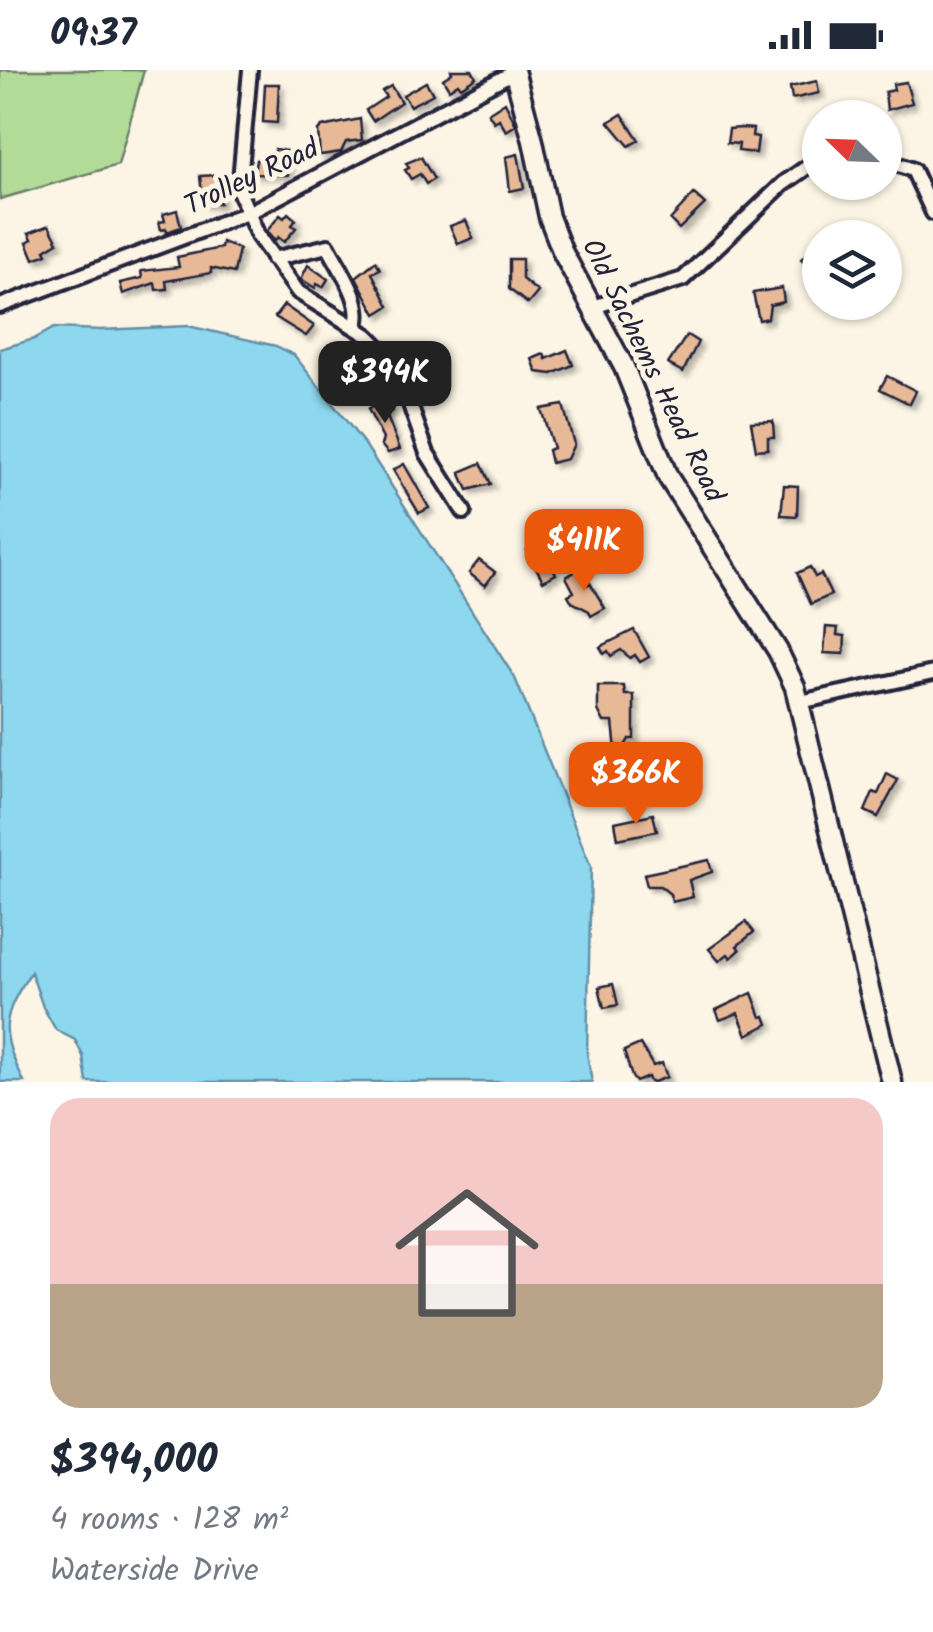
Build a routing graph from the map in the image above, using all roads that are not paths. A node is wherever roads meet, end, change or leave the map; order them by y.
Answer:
1 (250, 70) edge
2 (514, 71) edge
3 (902, 166) edge
4 (802, 171) edge
5 (250, 212) junction
6 (933, 213) edge
7 (273, 259) junction
8 (0, 306) edge
9 (593, 307) junction
10 (355, 327) junction
11 (464, 512) dead end
12 (933, 673) edge
13 (800, 702) junction
14 (892, 1082) edge

1 - 5 street
2 - 5 street, Trolley Road
2 - 9 street, Old Sachems Head Road
3 - 6 street
4 - 9 street
5 - 7 street
5 - 8 street, Trolley Road
7 - 10 street
7 - 10 street
9 - 13 street, Old Sachems Head Road
10 - 11 street
12 - 13 street
13 - 14 street, Old Sachems Head Road

